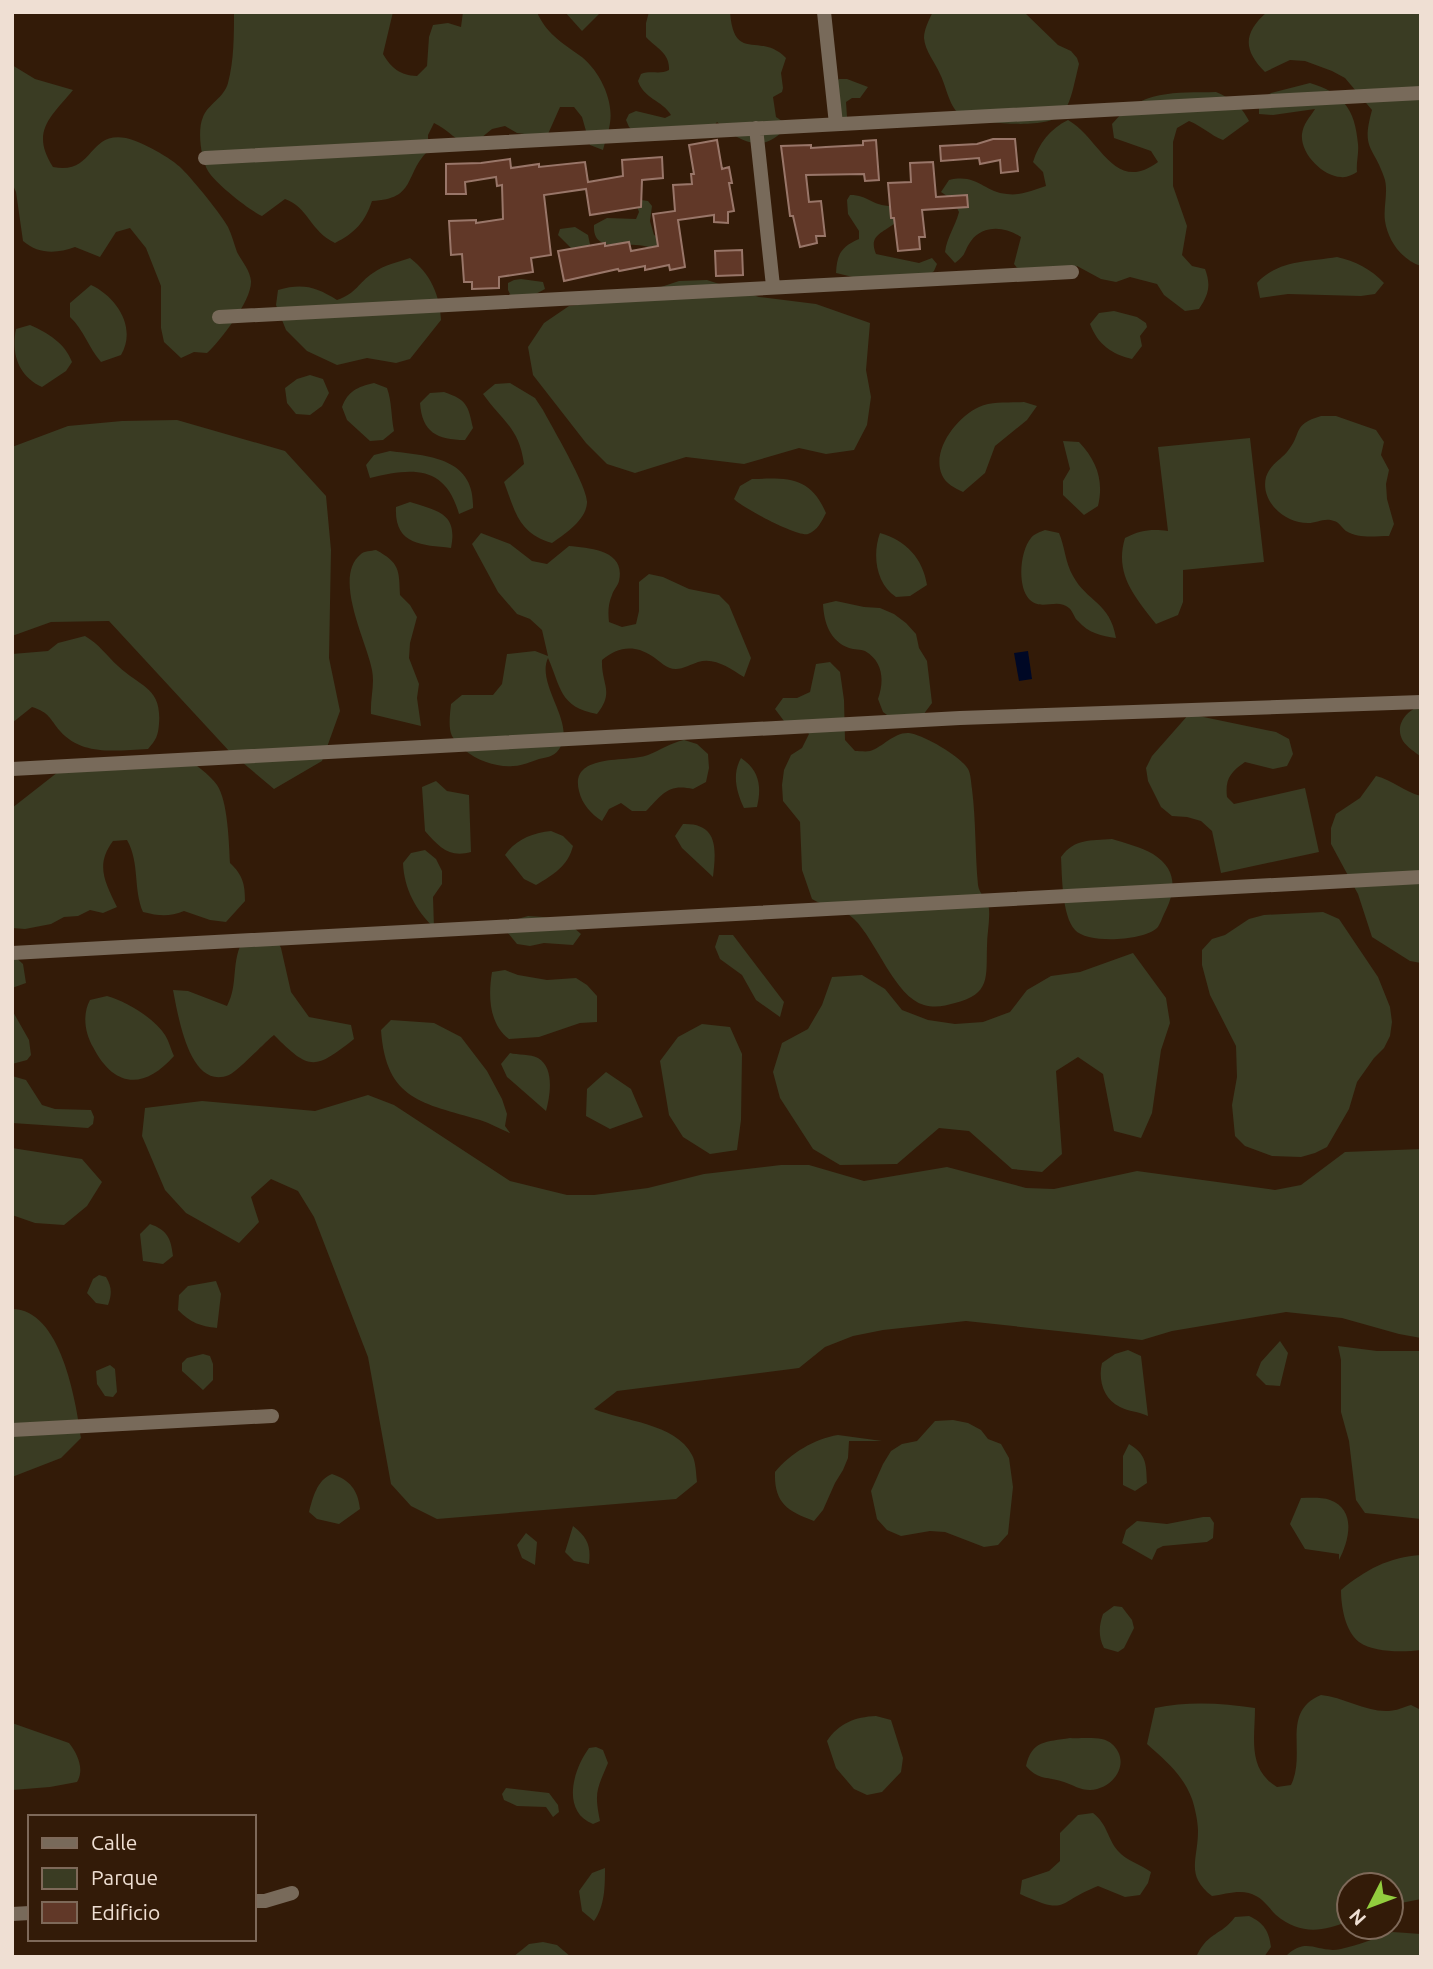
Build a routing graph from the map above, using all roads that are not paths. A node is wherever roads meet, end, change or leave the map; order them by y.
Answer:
1 (824, 12) edge
2 (1421, 93) edge
3 (836, 124) junction
4 (756, 128) junction
5 (205, 158) dead end
6 (1072, 272) dead end
7 (773, 286) junction
8 (219, 317) dead end
9 (1421, 702) edge
10 (12, 769) edge
11 (1421, 877) edge
12 (12, 953) edge
13 (272, 1416) dead end
14 (12, 1430) edge
15 (292, 1893) dead end
16 (256, 1902) edge

1 - 3 street
2 - 3 street
3 - 4 street
4 - 5 street
4 - 7 street
6 - 7 street
7 - 8 street
9 - 10 street
11 - 12 street
13 - 14 street
15 - 16 street

